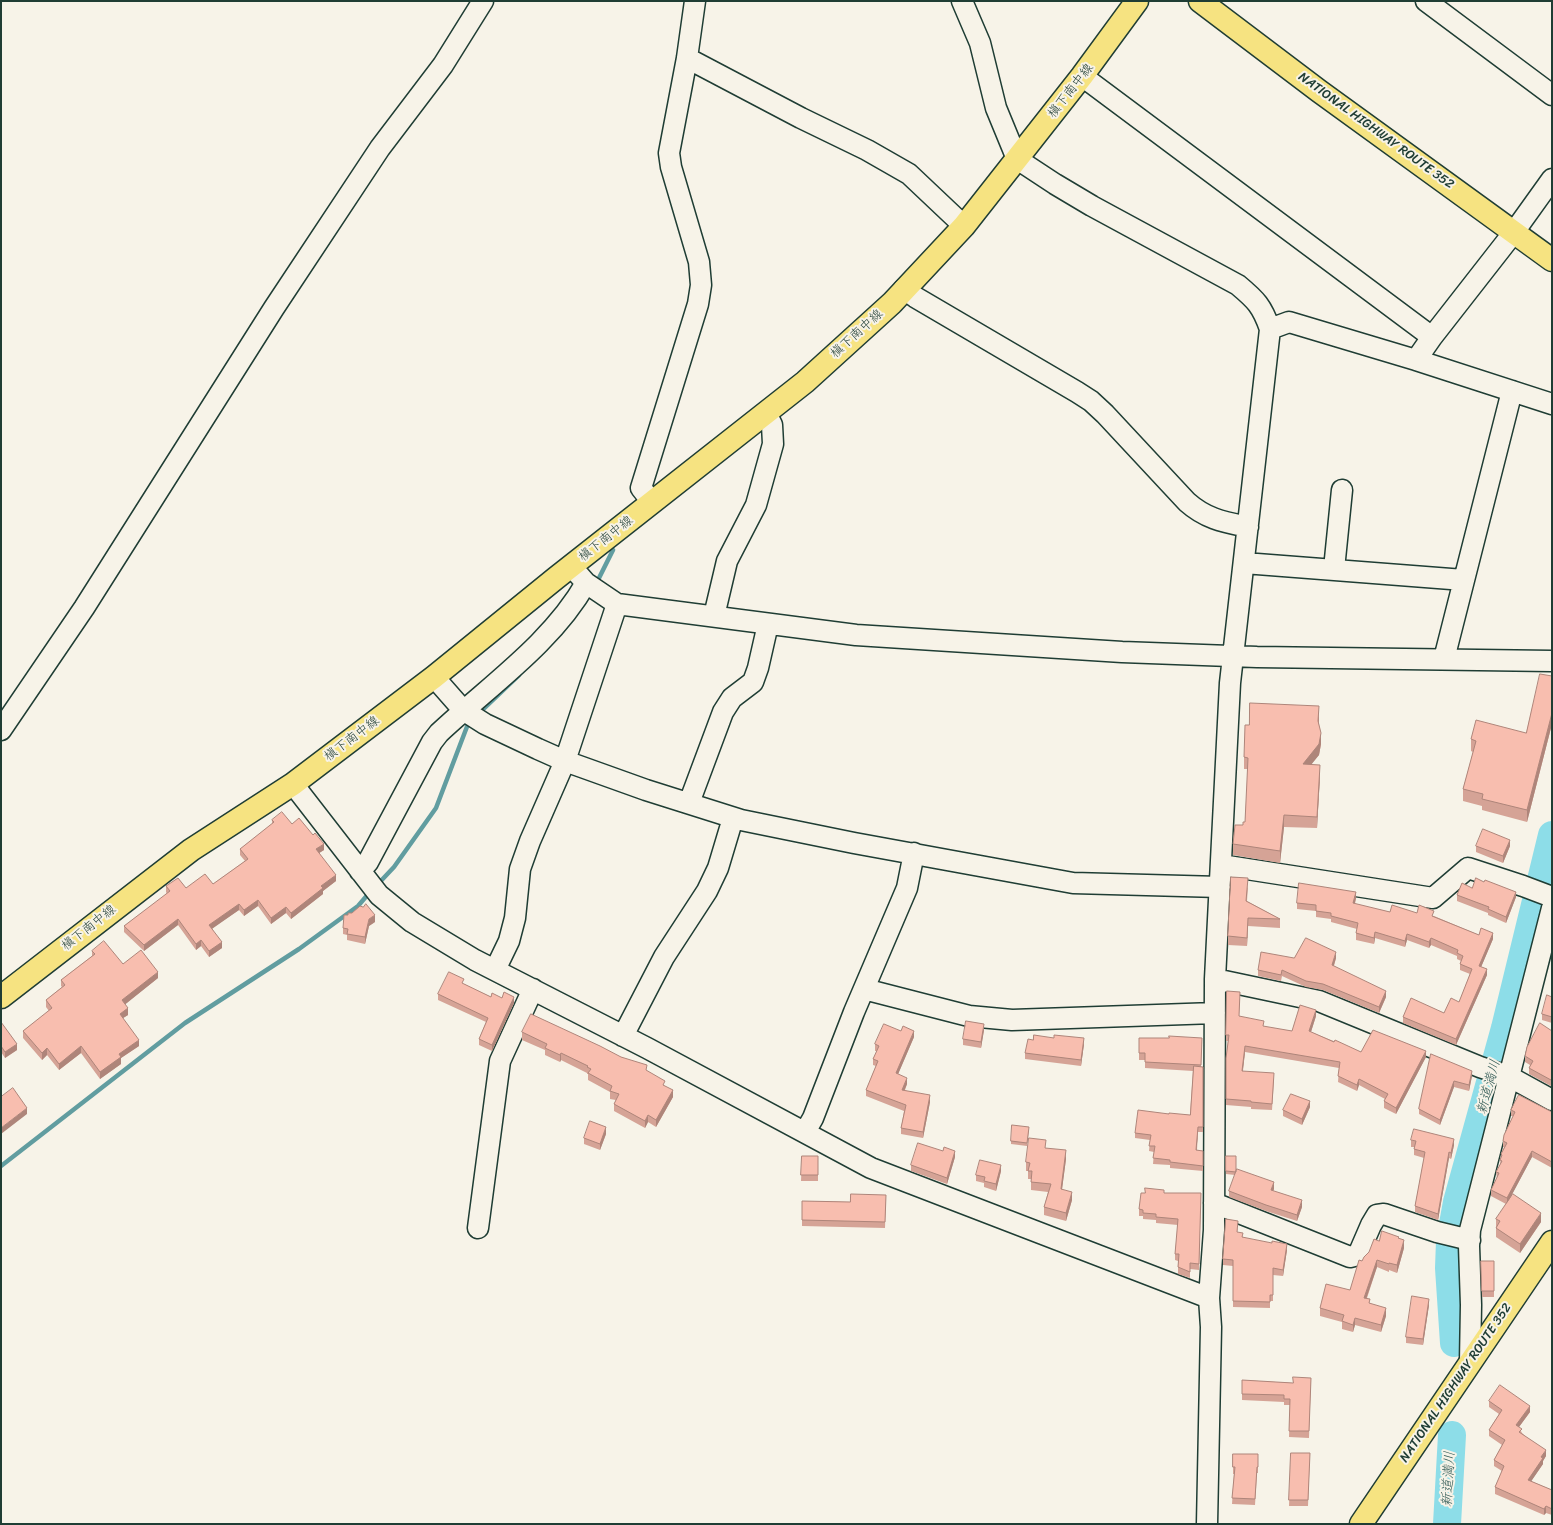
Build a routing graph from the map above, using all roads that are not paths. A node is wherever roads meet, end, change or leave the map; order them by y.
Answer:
1 (483, 1) edge
2 (696, 1) edge
3 (962, 1) edge
4 (1137, 1) edge
5 (1200, 1) edge
6 (1426, 1) edge
7 (687, 58) junction
8 (1082, 76) junction
9 (1552, 95) edge
10 (1017, 159) junction
11 (1552, 179) edge
12 (964, 226) junction
13 (1514, 232) junction
14 (1552, 260) edge
15 (904, 289) junction
16 (1270, 329) junction
17 (1432, 336) junction
18 (1416, 360) junction
19 (1512, 391) junction
20 (1552, 404) edge
21 (766, 412) junction
22 (1342, 490) dead end
23 (652, 502) junction
24 (1248, 526) junction
25 (1244, 563) junction
26 (571, 566) junction
27 (1334, 569) junction
28 (1464, 580) junction
29 (586, 583) junction
30 (617, 604) junction
31 (714, 616) junction
32 (768, 624) junction
33 (1233, 657) junction
34 (1444, 660) junction
35 (1552, 661) edge
36 (434, 678) junction
37 (463, 710) junction
38 (1, 730) edge
39 (565, 761) junction
40 (292, 784) junction
41 (689, 803) junction
42 (733, 818) junction
43 (914, 853) junction
44 (1221, 865) junction
45 (360, 871) junction
46 (1220, 887) junction
47 (1550, 900) edge
48 (495, 970) junction
49 (1215, 979) junction
50 (864, 988) junction
51 (533, 989) junction
52 (1, 997) edge
53 (1215, 1013) junction
54 (623, 1036) junction
55 (1506, 1076) junction
56 (1552, 1100) edge
57 (804, 1132) junction
58 (1214, 1203) junction
59 (478, 1228) dead end
60 (1470, 1240) junction
61 (1552, 1242) edge
62 (1209, 1298) junction
63 (1470, 1362) junction
64 (1206, 1524) edge
65 (1361, 1524) edge

1 - 38 street
2 - 7 street
3 - 10 street
4 - 8 main road, 槇下南中線
5 - 13 main road, NATIONAL HIGHWAY ROUTE 352
6 - 9 street
7 - 12 street
7 - 23 street
8 - 10 main road, 槇下南中線
8 - 17 street
10 - 12 main road, 槇下南中線
10 - 16 street
11 - 13 street
12 - 15 main road, 槇下南中線
13 - 14 main road, NATIONAL HIGHWAY ROUTE 352
13 - 17 street
15 - 21 main road, 槇下南中線
15 - 24 street
16 - 18 street
16 - 24 street
17 - 18 street
18 - 19 street
19 - 20 street
19 - 28 street
21 - 23 main road, 槇下南中線
21 - 31 street
22 - 27 street
23 - 26 main road, 槇下南中線
24 - 25 street
25 - 27 street
25 - 33 street
26 - 29 street
26 - 36 main road, 槇下南中線
27 - 28 street
28 - 34 street
29 - 30 street
29 - 37 street
30 - 31 street
30 - 39 street
31 - 32 street
32 - 33 street
32 - 41 street
33 - 34 street
33 - 44 street
34 - 35 street
36 - 37 street
36 - 40 main road, 槇下南中線
37 - 39 street
37 - 45 street
39 - 41 street
39 - 48 street
40 - 45 street
40 - 52 main road, 槇下南中線
41 - 42 street
42 - 43 street
42 - 54 street
43 - 46 street
43 - 50 street
44 - 46 street
44 - 47 street
45 - 48 street
46 - 49 street
47 - 55 street
48 - 51 street
49 - 53 street
49 - 55 street
50 - 53 street
50 - 57 street
51 - 54 street
51 - 59 street
53 - 58 street
54 - 57 street
55 - 56 street
55 - 60 street
57 - 62 street
58 - 60 street
58 - 62 street
60 - 63 street
61 - 63 main road, NATIONAL HIGHWAY ROUTE 352
62 - 64 street
63 - 65 main road, NATIONAL HIGHWAY ROUTE 352

